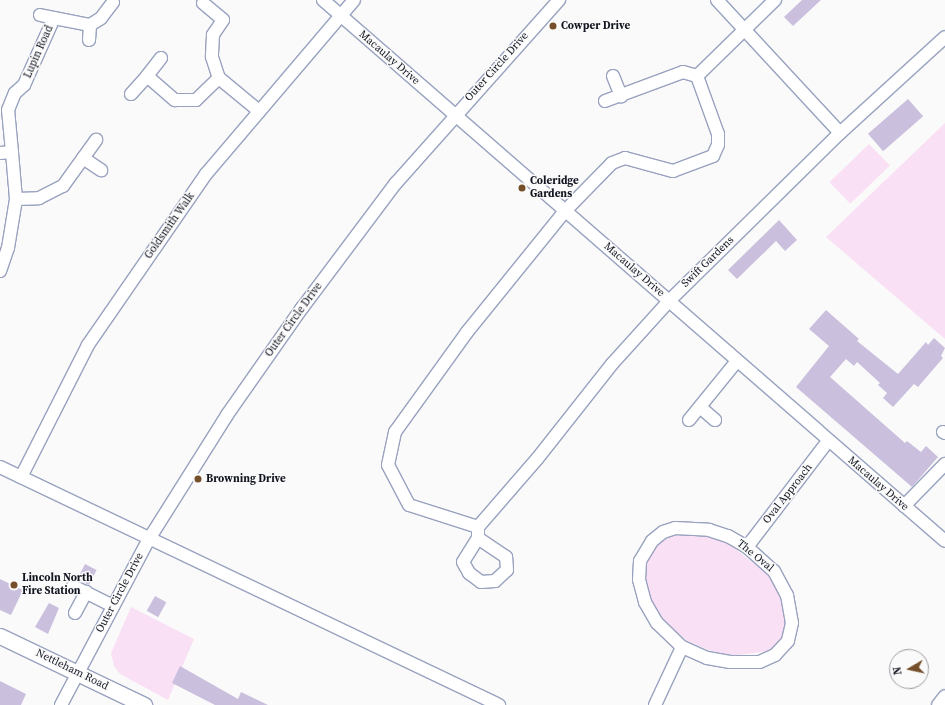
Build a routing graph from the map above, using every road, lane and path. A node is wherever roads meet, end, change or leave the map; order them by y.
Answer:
1 (323, 0) edge
2 (354, 0) edge
3 (559, 0) edge
4 (717, 0) edge
5 (775, 0) edge
6 (113, 2) dead end
7 (203, 3) dead end
8 (40, 15) dead end
9 (340, 15) junction
10 (54, 18) junction
11 (90, 25) junction
12 (745, 29) junction
13 (945, 37) edge
14 (89, 40) dead end
15 (161, 58) dead end
16 (147, 76) junction
17 (613, 76) dead end
18 (697, 76) junction
19 (219, 78) junction
20 (131, 94) dead end
21 (621, 96) junction
22 (605, 102) dead end
23 (259, 111) junction
24 (454, 116) junction
25 (840, 134) junction
26 (96, 140) dead end
27 (6, 153) edge
28 (83, 158) junction
29 (102, 170) dead end
30 (16, 199) junction
31 (565, 211) junction
32 (0, 270) edge
33 (669, 300) junction
34 (737, 360) junction
35 (700, 407) junction
36 (689, 420) dead end
37 (715, 420) dead end
38 (828, 441) junction
39 (945, 464) edge
40 (0, 467) edge
41 (21, 477) junction
42 (904, 506) junction
43 (149, 539) junction
44 (945, 541) edge
45 (747, 547) junction
46 (73, 586) dead end
47 (86, 592) junction
48 (113, 606) junction
49 (75, 613) dead end
50 (0, 636) edge
51 (682, 647) junction
52 (78, 674) junction
53 (945, 696) edge
54 (61, 705) edge
55 (144, 705) edge
56 (499, 705) edge
57 (655, 705) edge
58 (938, 705) edge

1 - 9 street, Macaulay Drive
2 - 9 street, Goldsmith Walk
3 - 24 street, Outer Circle Drive
4 - 12 street
5 - 12 street
6 - 11 street
7 - 19 street
8 - 10 street, Lupin Road
9 - 23 street, Goldsmith Walk
9 - 24 street, Macaulay Drive
10 - 11 street, Lupin Road
10 - 27 street, Lupin Road
11 - 14 street
12 - 18 street
12 - 25 street
13 - 25 street, Swift Gardens
15 - 16 street
16 - 19 street
16 - 20 street
17 - 21 street
18 - 21 street
18 - 31 street
19 - 23 street
21 - 22 street
23 - 41 street, Goldsmith Walk
24 - 31 street, Macaulay Drive
24 - 43 street, Outer Circle Drive
25 - 33 street, Swift Gardens
26 - 28 street
27 - 30 street, Lupin Road
28 - 29 street
28 - 30 street
30 - 32 street, Lupin Road
31 - 33 street, Macaulay Drive
31 - 33 street, Swift Gardens
33 - 34 street, Macaulay Drive
34 - 35 street
34 - 38 street, Macaulay Drive
35 - 36 street
35 - 37 street
38 - 42 street, Macaulay Drive
38 - 45 street, Oval Approach
39 - 42 street
40 - 41 street
41 - 43 street
42 - 44 street, Macaulay Drive
43 - 48 street, Outer Circle Drive
43 - 56 street
45 - 51 street, The Oval
45 - 51 street, The Oval
46 - 47 street
47 - 48 street
47 - 49 street
48 - 52 street, Outer Circle Drive
50 - 52 main road, Nettleham Road
51 - 57 street
52 - 54 street, Outer Circle Drive
52 - 55 main road, Nettleham Road
53 - 58 street

